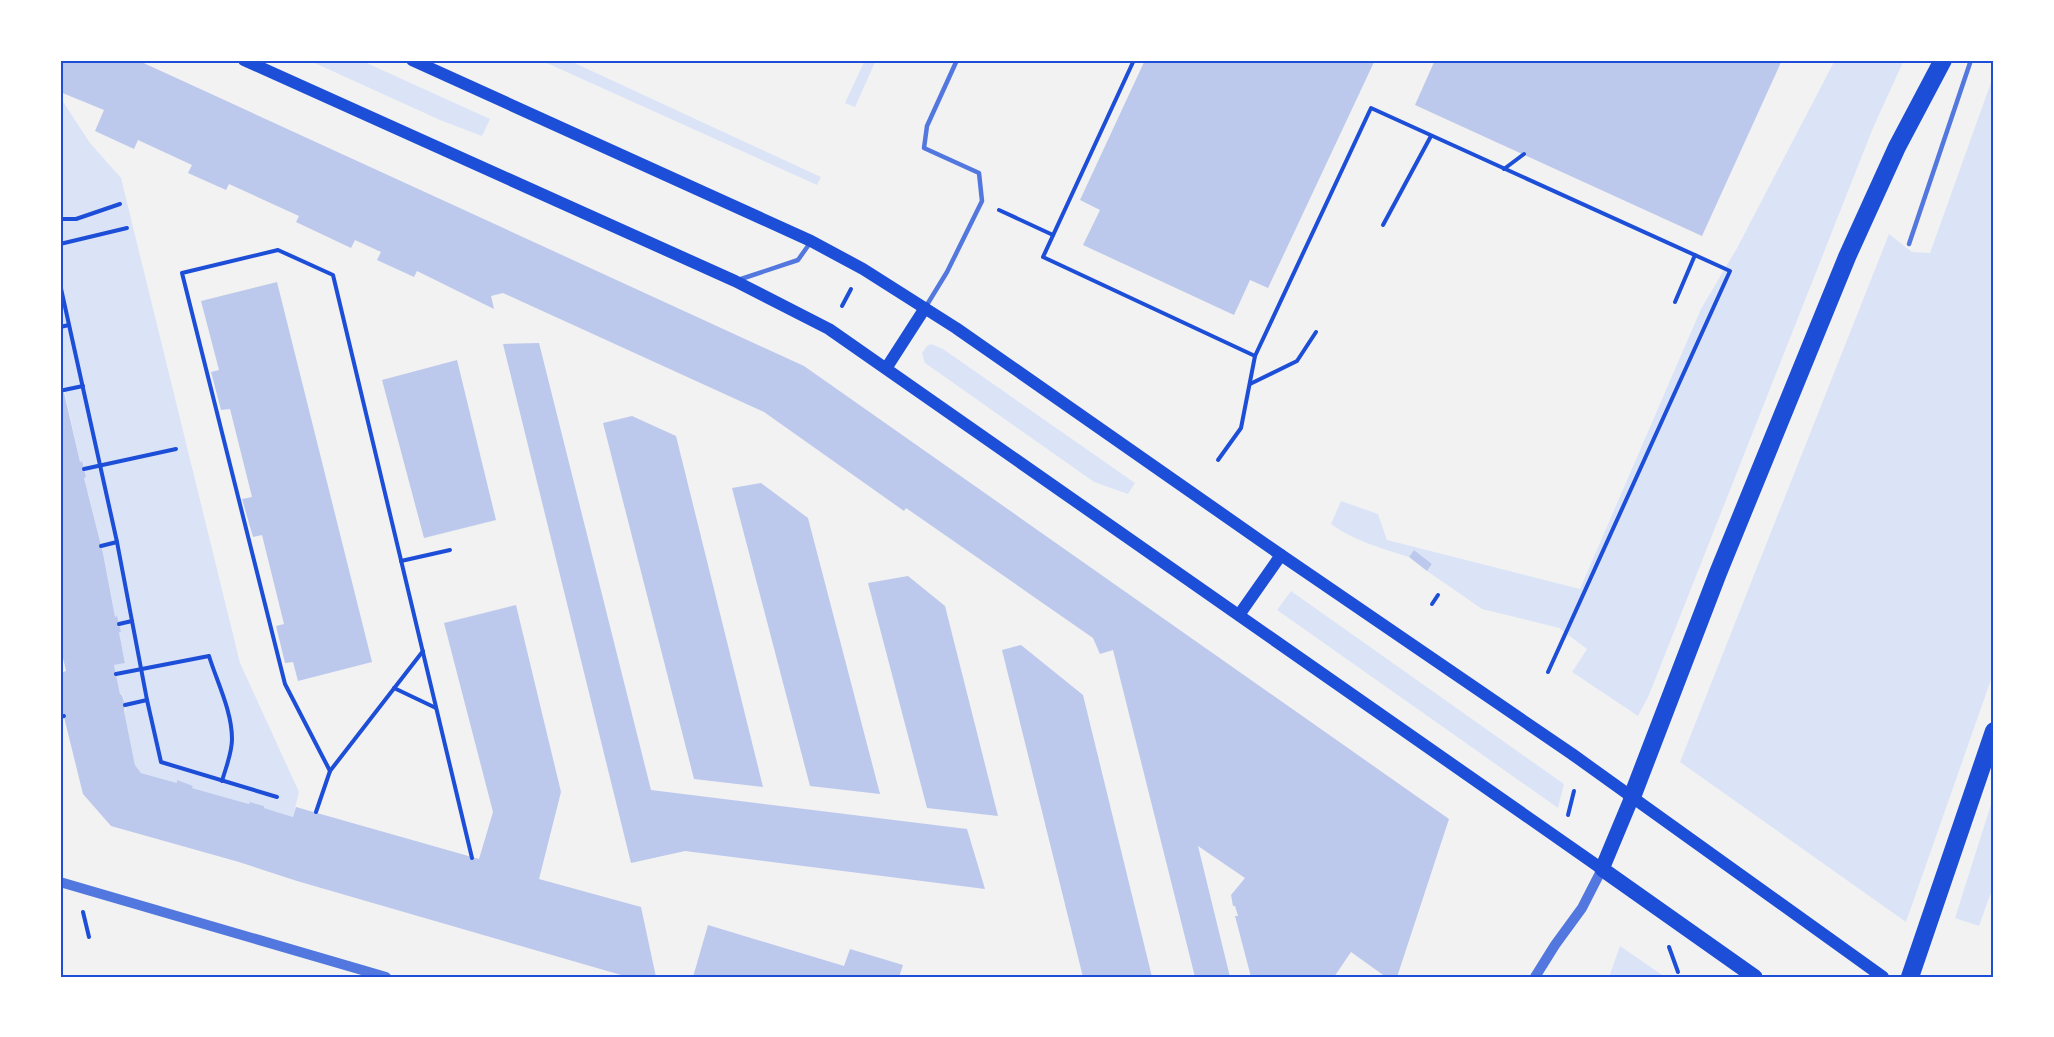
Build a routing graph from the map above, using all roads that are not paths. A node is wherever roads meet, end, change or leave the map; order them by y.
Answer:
1 (244, 60) edge
2 (412, 60) edge
3 (957, 60) edge
4 (1943, 60) edge
5 (1971, 60) edge
6 (811, 241) junction
7 (1909, 244) dead end
8 (735, 281) junction
9 (925, 308) junction
10 (887, 368) junction
11 (1281, 555) junction
12 (1239, 615) junction
13 (1994, 731) edge
14 (1632, 797) junction
15 (1602, 869) junction
16 (60, 882) edge
17 (386, 977) edge
18 (1535, 977) edge
19 (1755, 977) edge
20 (1882, 977) edge
21 (1910, 977) edge

1 - 8 main road
2 - 6 main road
3 - 9 lane
4 - 14 highway
5 - 7 lane
6 - 8 lane
6 - 9 main road
8 - 10 main road
9 - 10 main road
9 - 11 main road
10 - 12 main road
11 - 12 main road
11 - 14 main road
12 - 15 main road
13 - 21 highway
14 - 15 main road
14 - 20 main road
15 - 18 street
15 - 19 main road
16 - 17 street

